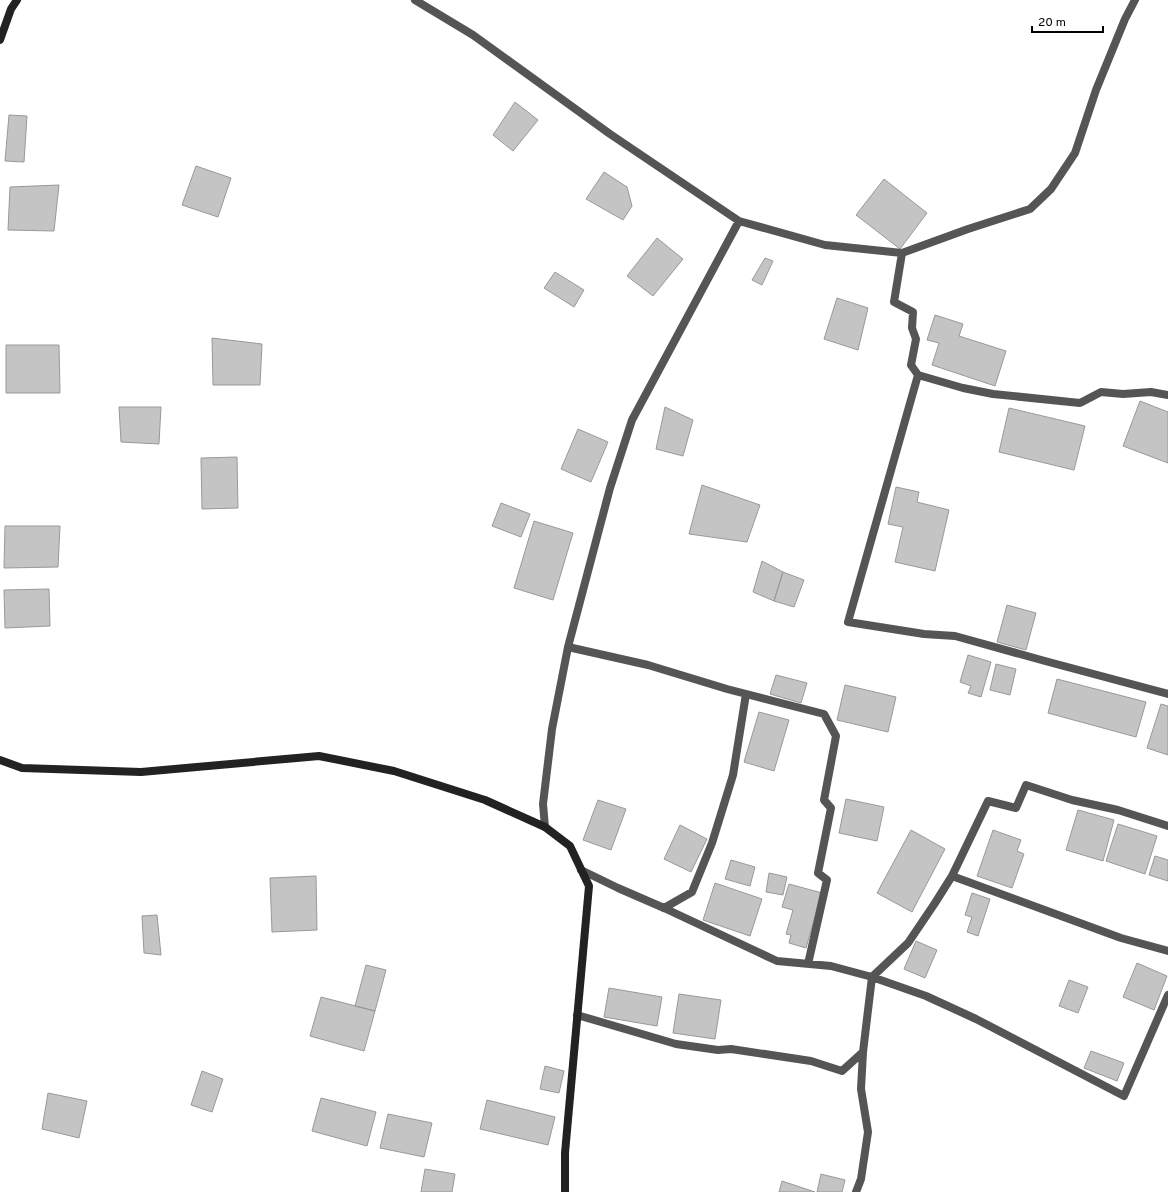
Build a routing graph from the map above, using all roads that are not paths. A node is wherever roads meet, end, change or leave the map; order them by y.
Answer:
1 (17, 0) edge
2 (415, 0) edge
3 (1135, 0) edge
4 (0, 40) edge
5 (739, 221) junction
6 (902, 253) junction
7 (918, 375) junction
8 (1168, 396) edge
9 (568, 647) junction
10 (746, 694) junction
11 (1168, 694) edge
12 (0, 760) edge
13 (1168, 826) edge
14 (545, 827) junction
15 (581, 870) junction
16 (952, 876) junction
17 (664, 908) junction
18 (1168, 951) edge
19 (808, 964) junction
20 (872, 977) junction
21 (1168, 996) edge
22 (577, 1015) junction
23 (863, 1052) junction
24 (565, 1192) edge
25 (856, 1192) edge

1 - 4 main road
2 - 5 street
3 - 6 street
5 - 6 street
5 - 9 street
6 - 7 street
7 - 8 street
7 - 11 street
9 - 10 street
9 - 14 street
10 - 17 street
10 - 19 street
12 - 14 main road
13 - 16 street
14 - 15 main road
15 - 17 street
15 - 22 main road
16 - 18 street
16 - 20 street
17 - 19 street
19 - 20 street
20 - 21 street
20 - 23 street
22 - 23 street
22 - 24 main road
23 - 25 street

